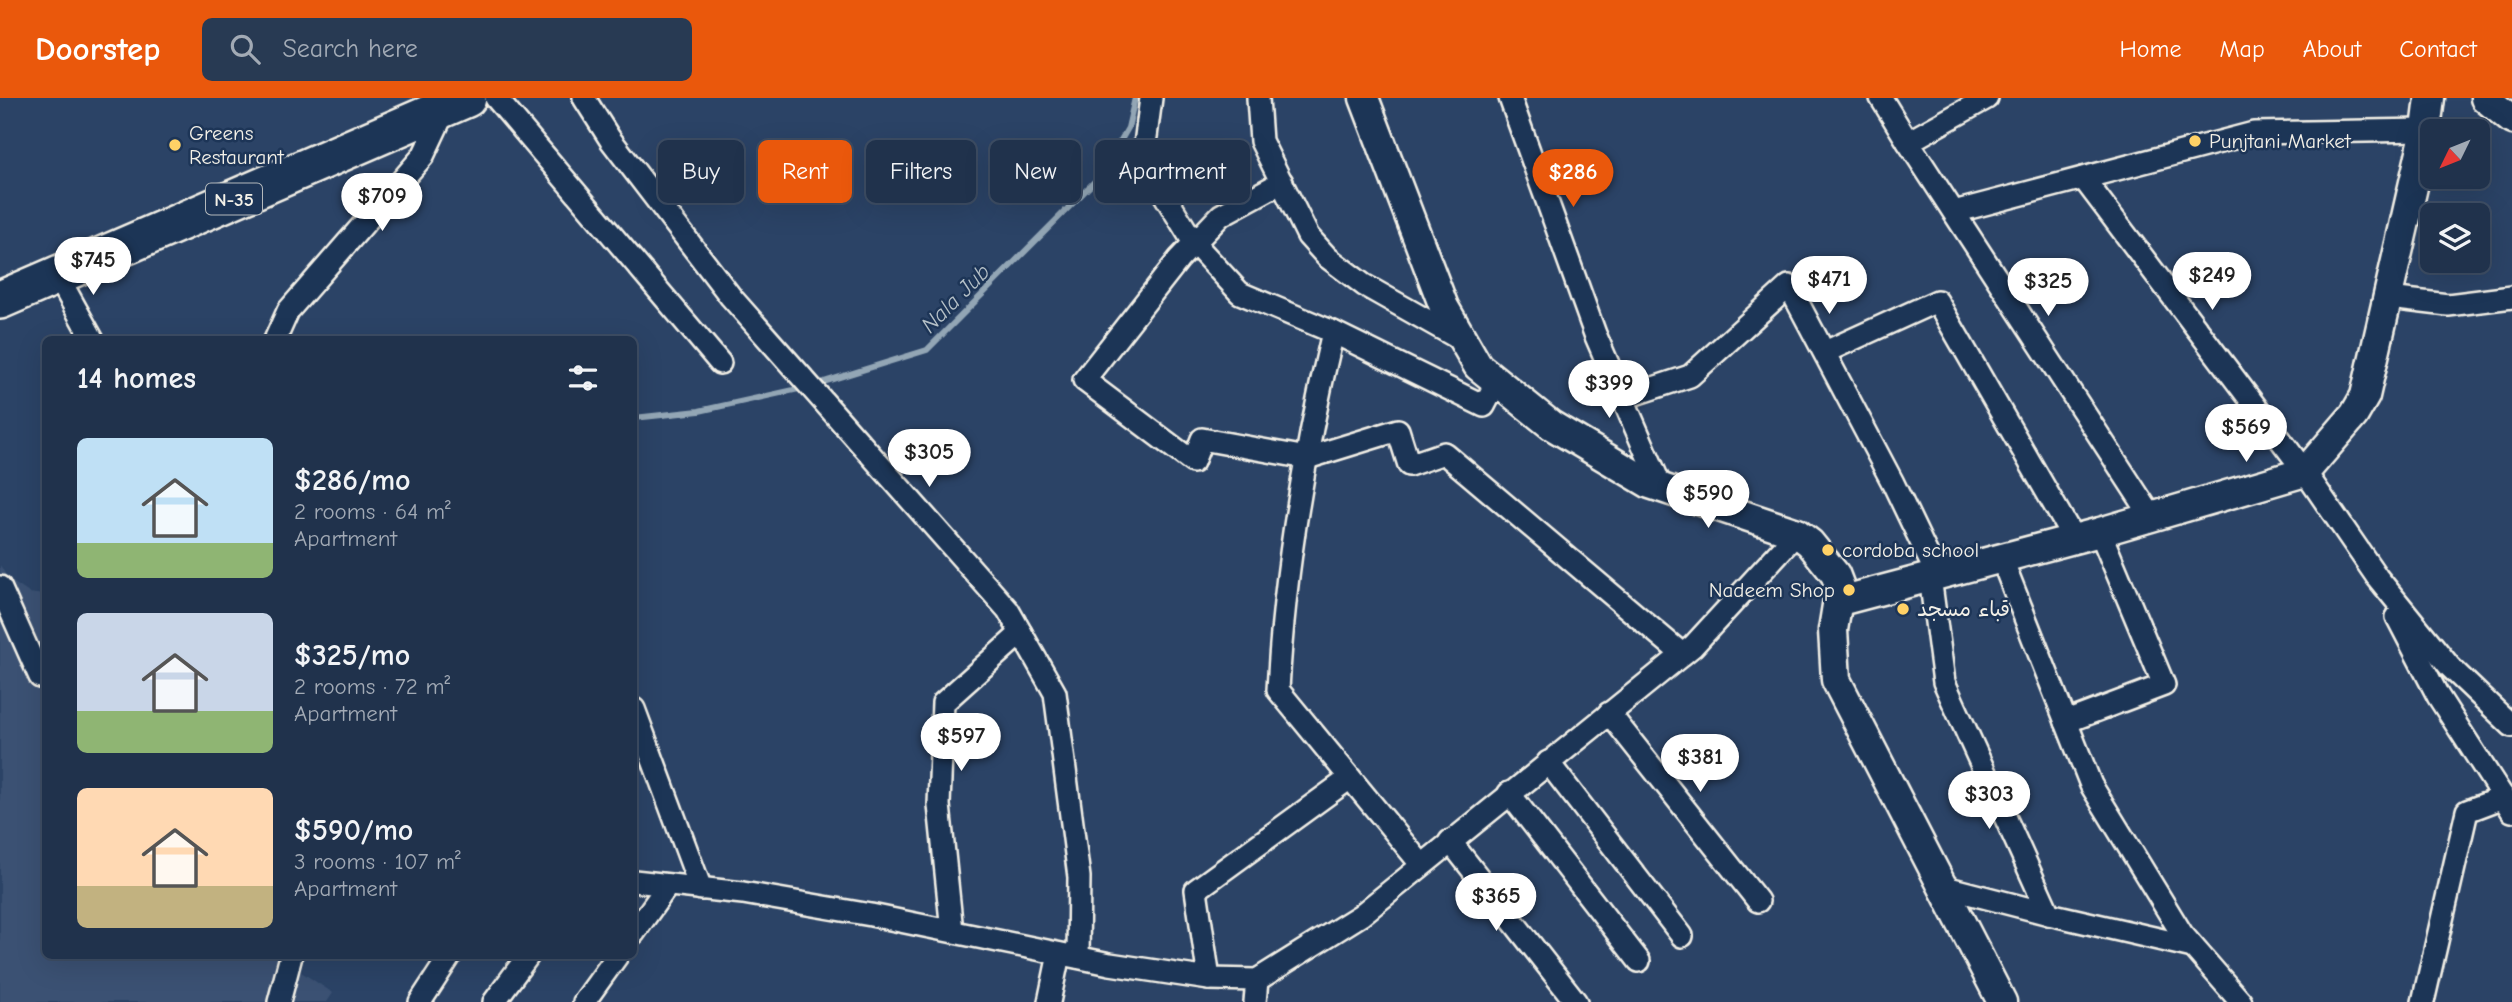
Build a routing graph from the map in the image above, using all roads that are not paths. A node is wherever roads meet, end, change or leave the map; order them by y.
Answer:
1 (405, 98) edge
2 (496, 98) edge
3 (584, 98) edge
4 (1150, 98) edge
5 (1258, 98) edge
6 (1364, 98) edge
7 (1510, 98) edge
8 (1881, 98) edge
9 (1987, 98) edge
10 (2430, 98) edge
11 (2485, 98) edge
12 (457, 103) edge
13 (2427, 119) edge
14 (2512, 120) edge
15 (2420, 130) edge
16 (1908, 142) junction
17 (2420, 157) edge
18 (2082, 178) junction
19 (1282, 182) junction
20 (1954, 212) junction
21 (1194, 243) junction
22 (0, 274) edge
23 (57, 275) junction
24 (2512, 297) edge
25 (2389, 298) junction
26 (0, 300) edge
27 (1333, 332) junction
28 (91, 336) edge
29 (277, 336) edge
30 (1460, 339) junction
31 (1825, 352) junction
32 (720, 363) dead end
33 (1496, 383) junction
34 (1623, 398) junction
35 (1307, 458) junction
36 (2305, 472) junction
37 (1662, 489) junction
38 (2152, 517) junction
39 (1797, 533) junction
40 (2087, 535) junction
41 (2001, 557) junction
42 (1933, 576) junction
43 (2377, 578) junction
44 (0, 587) edge
45 (1840, 601) junction
46 (1021, 633) junction
47 (1682, 654) junction
48 (40, 677) dead end
49 (1609, 713) junction
50 (637, 717) edge
51 (2066, 722) junction
52 (2512, 726) edge
53 (1548, 762) junction
54 (1350, 778) junction
55 (1509, 793) junction
56 (2508, 804) edge
57 (1450, 841) junction
58 (1421, 864) junction
59 (637, 881) edge
60 (668, 885) junction
61 (1941, 886) junction
62 (701, 889) junction
63 (1758, 901) dead end
64 (2049, 914) junction
65 (637, 929) edge
66 (952, 931) junction
67 (1682, 936) dead end
68 (2193, 947) junction
69 (1068, 956) junction
70 (290, 959) edge
71 (448, 959) edge
72 (526, 959) edge
73 (615, 959) edge
74 (1639, 961) dead end
75 (1209, 979) junction
76 (1257, 980) junction
77 (279, 1002) edge
78 (420, 1002) edge
79 (494, 1002) edge
80 (584, 1002) edge
81 (1049, 1002) edge
82 (1255, 1002) edge
83 (1576, 1002) edge
84 (2002, 1002) edge
85 (2241, 1002) edge
86 (2423, 1002) edge

1 - 22 highway, N-35
2 - 32 street
3 - 46 street
4 - 21 street
5 - 19 street
6 - 30 street
7 - 34 street
8 - 16 street
9 - 16 street
10 - 13 street
11 - 14 street
12 - 23 highway, N-35
12 - 29 street
15 - 18 street
16 - 20 street
17 - 25 street
18 - 20 street
18 - 36 street
19 - 21 street
19 - 30 street
20 - 38 street
21 - 27 street
21 - 35 street
23 - 26 highway, N-35
23 - 28 street
24 - 25 street
25 - 36 street
27 - 33 street
27 - 35 street
30 - 33 street
31 - 34 street
31 - 40 street
31 - 42 street
33 - 37 street
34 - 37 street
35 - 47 street
35 - 54 street
36 - 38 street
36 - 43 street
37 - 39 street
38 - 40 street
39 - 45 street
39 - 47 street
40 - 41 street
40 - 51 street
41 - 42 street
41 - 51 street
42 - 45 street
42 - 64 street
43 - 52 street
43 - 56 street
44 - 48 street
45 - 61 street
46 - 66 street
46 - 69 street
47 - 49 street
49 - 53 street
49 - 63 street
50 - 62 street
51 - 68 street
53 - 55 street
53 - 67 street
54 - 58 street
54 - 75 street
55 - 57 street
55 - 74 street
56 - 86 street
57 - 58 street
57 - 83 street
58 - 76 street
59 - 60 street
60 - 62 street
60 - 65 street
61 - 64 street
61 - 84 street
62 - 66 street
64 - 68 street
66 - 69 street
68 - 85 street
69 - 75 street
69 - 81 street
70 - 77 street
71 - 78 street
72 - 79 street
73 - 80 street
75 - 76 street
76 - 82 street

